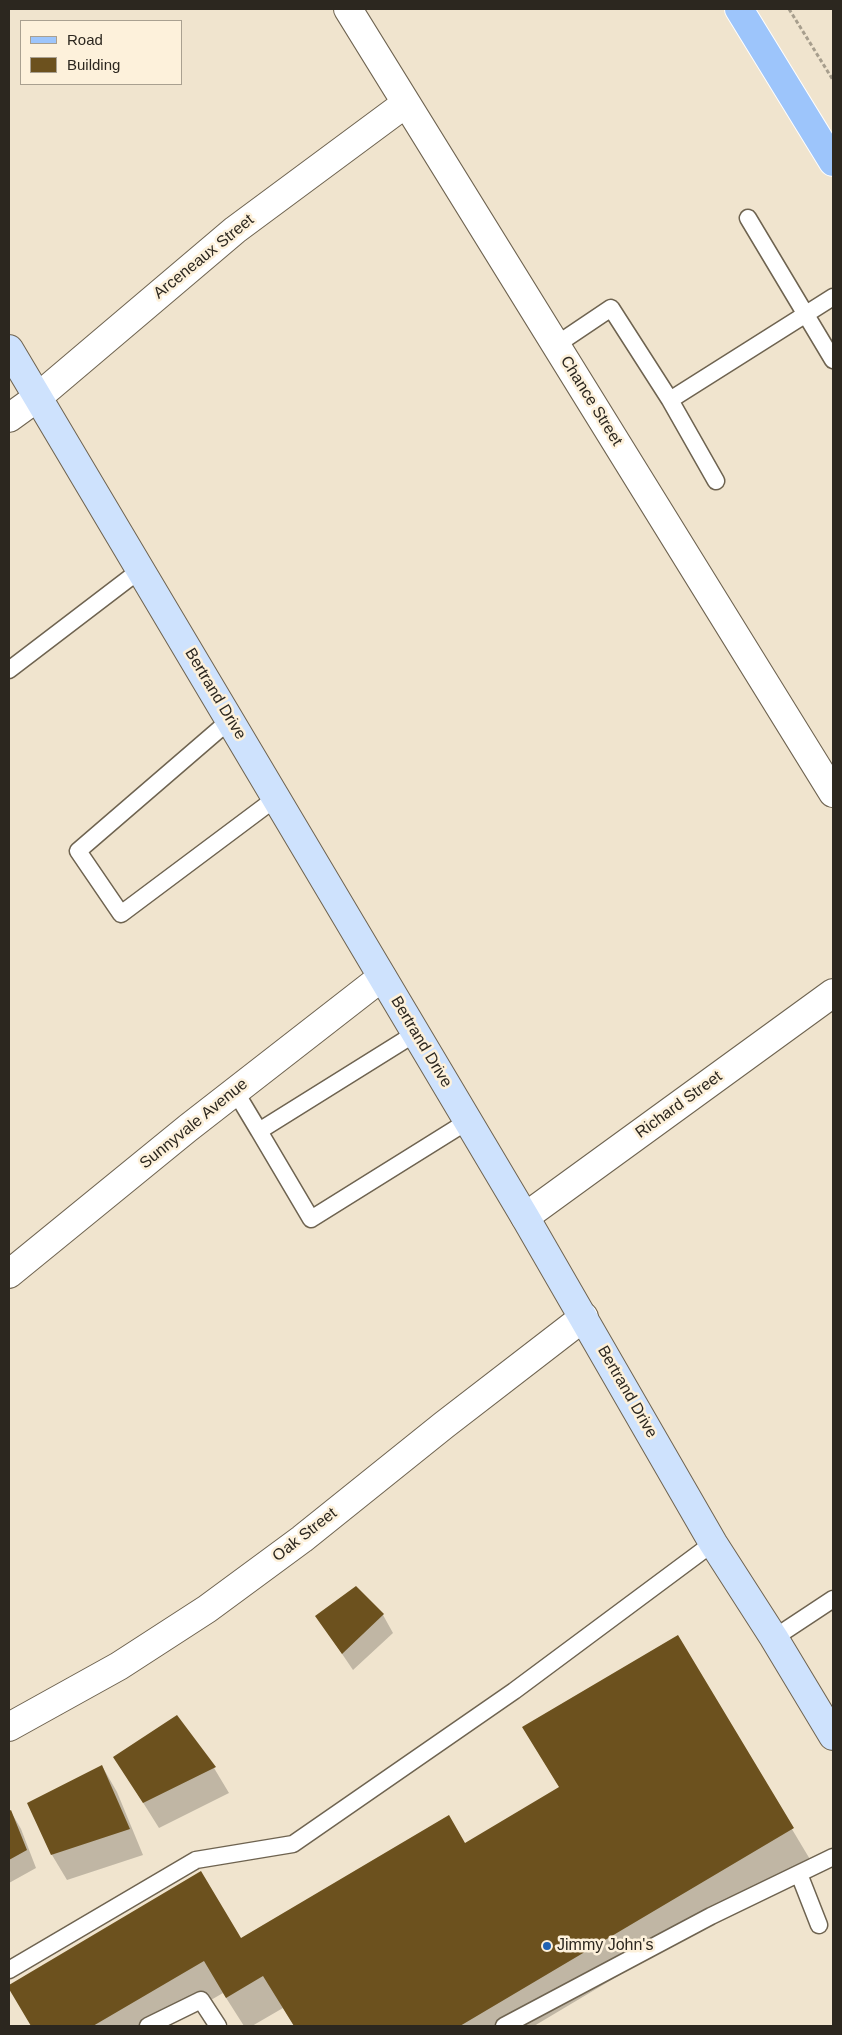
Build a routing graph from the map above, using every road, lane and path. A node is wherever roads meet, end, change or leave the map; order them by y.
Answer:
1 (348, 9) edge
2 (739, 9) edge
3 (789, 9) edge
4 (833, 80) edge
5 (406, 104) junction
6 (833, 162) edge
7 (748, 218) dead end
8 (833, 298) edge
9 (806, 314) junction
10 (556, 345) junction
11 (9, 349) edge
12 (833, 360) edge
13 (38, 397) junction
14 (670, 400) junction
15 (9, 418) edge
16 (716, 481) dead end
17 (140, 570) junction
18 (9, 670) edge
19 (230, 720) junction
20 (833, 793) edge
21 (276, 798) junction
22 (382, 977) junction
23 (833, 994) edge
24 (416, 1033) junction
25 (235, 1091) junction
26 (468, 1121) junction
27 (259, 1131) junction
28 (525, 1217) junction
29 (10, 1271) edge
30 (584, 1317) junction
31 (714, 1544) junction
32 (833, 1598) edge
33 (774, 1638) junction
34 (9, 1727) edge
35 (833, 1736) edge
36 (833, 1857) edge
37 (800, 1874) junction
38 (819, 1925) dead end
39 (9, 1970) edge
40 (148, 2026) edge
41 (218, 2026) edge
42 (504, 2026) edge

1 - 5 street, Chance Street
2 - 6 main road
3 - 4 path
5 - 10 street, Chance Street
5 - 13 street, Arceneaux Street
7 - 9 lane
8 - 9 lane
9 - 12 lane
9 - 14 lane
10 - 14 lane
10 - 20 street, Chance Street
11 - 13 main road, Bertrand Drive
13 - 15 street, Arceneaux Street
13 - 17 main road, Bertrand Drive
14 - 16 lane
17 - 18 lane
17 - 19 main road, Bertrand Drive
19 - 21 main road, Bertrand Drive
19 - 21 lane
21 - 22 main road, Bertrand Drive
22 - 24 main road, Bertrand Drive
22 - 25 street, Sunnyvale Avenue
23 - 28 street, Richard Street
24 - 26 main road, Bertrand Drive
24 - 27 lane
25 - 27 lane
25 - 29 street, Sunnyvale Avenue
26 - 27 lane
26 - 28 main road, Bertrand Drive
28 - 30 main road, Bertrand Drive
30 - 31 main road, Bertrand Drive
30 - 34 street, Oak Street
31 - 33 main road, Bertrand Drive
31 - 39 lane
32 - 33 lane
33 - 35 main road, Bertrand Drive
36 - 37 lane
37 - 38 lane
37 - 42 lane
40 - 41 lane

